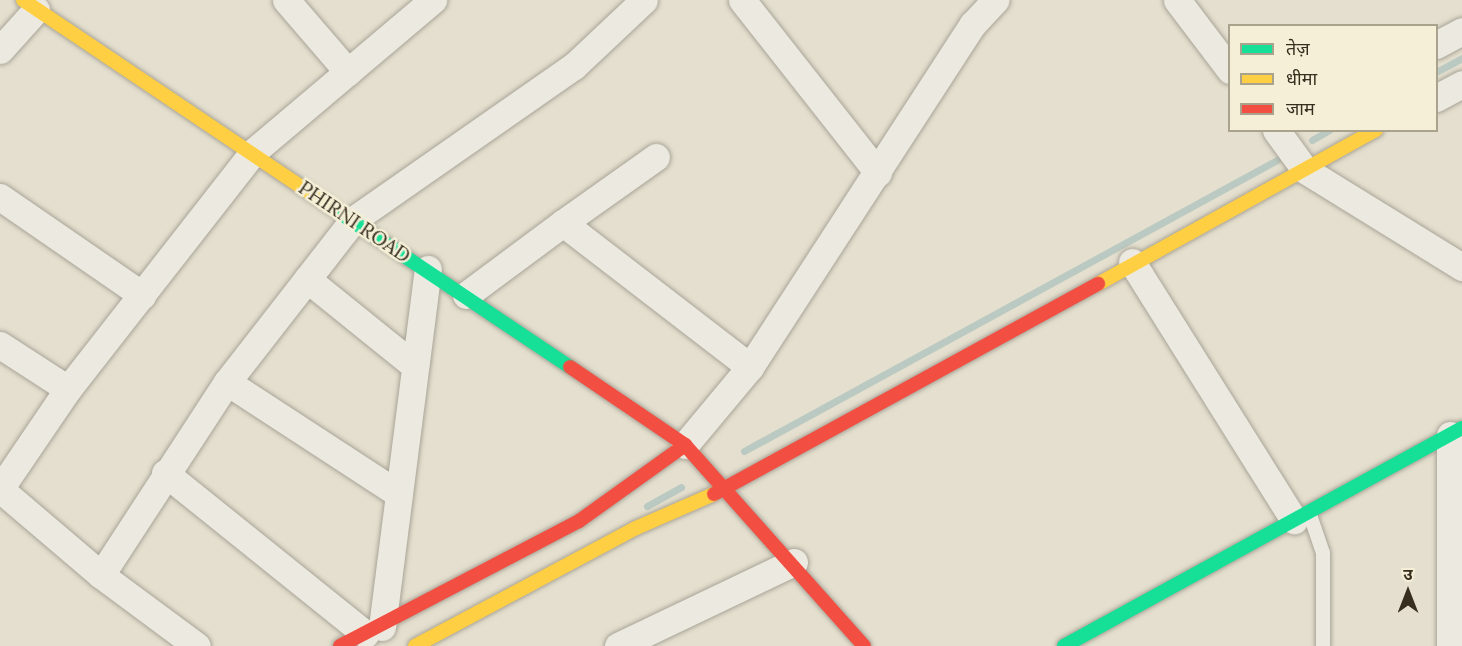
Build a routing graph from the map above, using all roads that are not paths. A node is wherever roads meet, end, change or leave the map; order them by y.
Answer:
1 (286, 0) edge
2 (433, 0) edge
3 (644, 0) edge
4 (742, 0) edge
5 (995, 0) edge
6 (1177, 0) edge
7 (30, 5) edge
8 (1462, 31) edge
9 (1438, 44) edge
10 (0, 50) edge
11 (1228, 67) edge
12 (348, 72) junction
13 (1462, 84) edge
14 (1438, 97) edge
15 (1277, 132) edge
16 (1372, 132) edge
17 (253, 152) junction
18 (656, 157) dead end
19 (1305, 170) junction
20 (878, 173) junction
21 (0, 197) edge
22 (353, 220) junction
23 (563, 223) junction
24 (1131, 262) junction
25 (1462, 267) edge
26 (428, 269) junction
27 (307, 279) junction
28 (142, 295) junction
29 (465, 296) junction
30 (0, 345) edge
31 (414, 366) junction
32 (750, 367) junction
33 (227, 382) junction
34 (68, 389) junction
35 (1456, 431) edge
36 (685, 445) junction
37 (165, 473) junction
38 (728, 488) junction
39 (0, 489) edge
40 (399, 494) junction
41 (1301, 516) junction
42 (794, 562) junction
43 (101, 575) junction
44 (374, 631) junction
45 (197, 646) edge
46 (340, 646) edge
47 (415, 646) edge
48 (618, 646) edge
49 (864, 646) edge
50 (1064, 646) edge
51 (1323, 646) edge
52 (1450, 646) edge

1 - 12 street
2 - 12 street
3 - 22 street
4 - 20 street
5 - 20 street
6 - 11 street
7 - 10 street
7 - 17 street, PHIRNI ROAD
8 - 9 street
12 - 17 street
13 - 14 street
15 - 19 street
16 - 19 street
17 - 22 street, PHIRNI ROAD
17 - 28 street
18 - 23 street
19 - 24 street
19 - 25 street
20 - 32 street
21 - 28 street
22 - 26 street, PHIRNI ROAD
22 - 27 street
23 - 29 street
23 - 32 street
24 - 38 street
24 - 41 street
26 - 29 street, PHIRNI ROAD
26 - 31 street
27 - 31 street
27 - 33 street
28 - 34 street
29 - 36 street, PHIRNI ROAD
30 - 34 street
31 - 40 street
32 - 36 street
33 - 37 street
33 - 40 street
34 - 39 street
35 - 41 street
35 - 52 street
36 - 38 street, PHIRNI ROAD
36 - 44 street
37 - 43 street
37 - 44 street
38 - 42 street, PHIRNI ROAD
38 - 47 street
39 - 43 street
40 - 44 street
41 - 50 street
41 - 51 lane
42 - 48 street
42 - 49 street, PHIRNI ROAD
43 - 45 street
44 - 46 street

